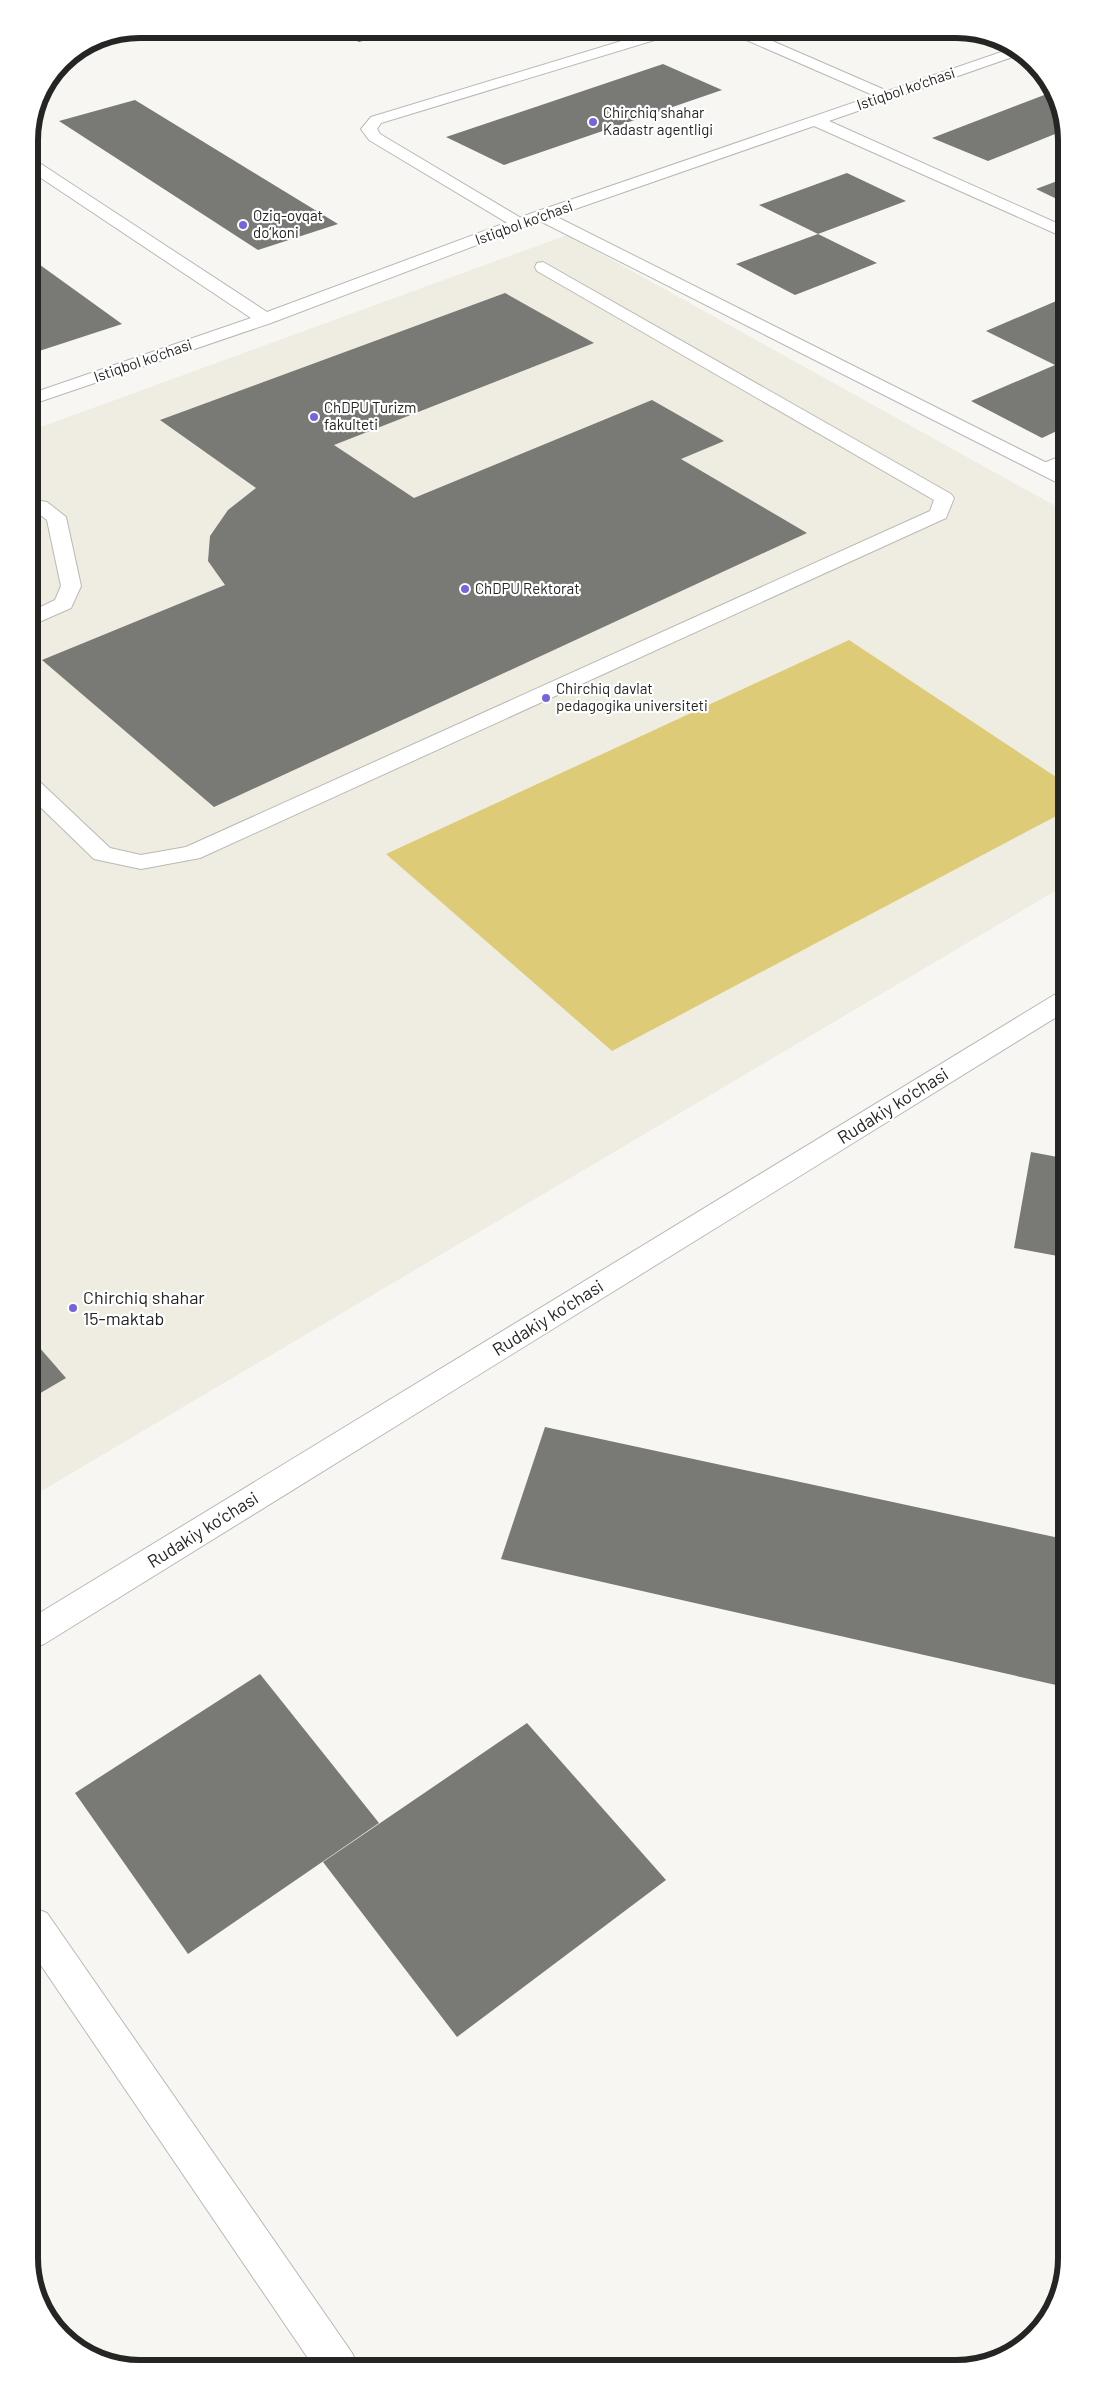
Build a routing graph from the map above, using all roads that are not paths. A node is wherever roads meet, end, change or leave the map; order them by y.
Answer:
1 (646, 38) edge
2 (754, 38) edge
3 (1010, 54) edge
4 (887, 96) junction
5 (816, 121) junction
6 (38, 169) edge
7 (541, 215) junction
8 (520, 224) junction
9 (1058, 230) edge
10 (543, 267) dead end
11 (265, 319) junction
12 (38, 397) edge
13 (1056, 469) edge
14 (38, 506) edge
15 (38, 616) edge
16 (38, 793) edge
17 (1058, 1004) edge
18 (38, 1631) edge
19 (38, 1931) edge
20 (333, 2359) edge

1 - 8 street
2 - 4 street
3 - 4 street, Istiqbol ko‘chasi
4 - 5 street, Istiqbol ko‘chasi
5 - 7 street, Istiqbol ko‘chasi
5 - 9 street
6 - 11 street
7 - 8 street, Istiqbol ko‘chasi
7 - 13 street
8 - 11 street, Istiqbol ko‘chasi
10 - 16 street
11 - 12 street, Istiqbol ko‘chasi
14 - 15 street
17 - 18 street, Rudakiy ko‘chasi
19 - 20 street

